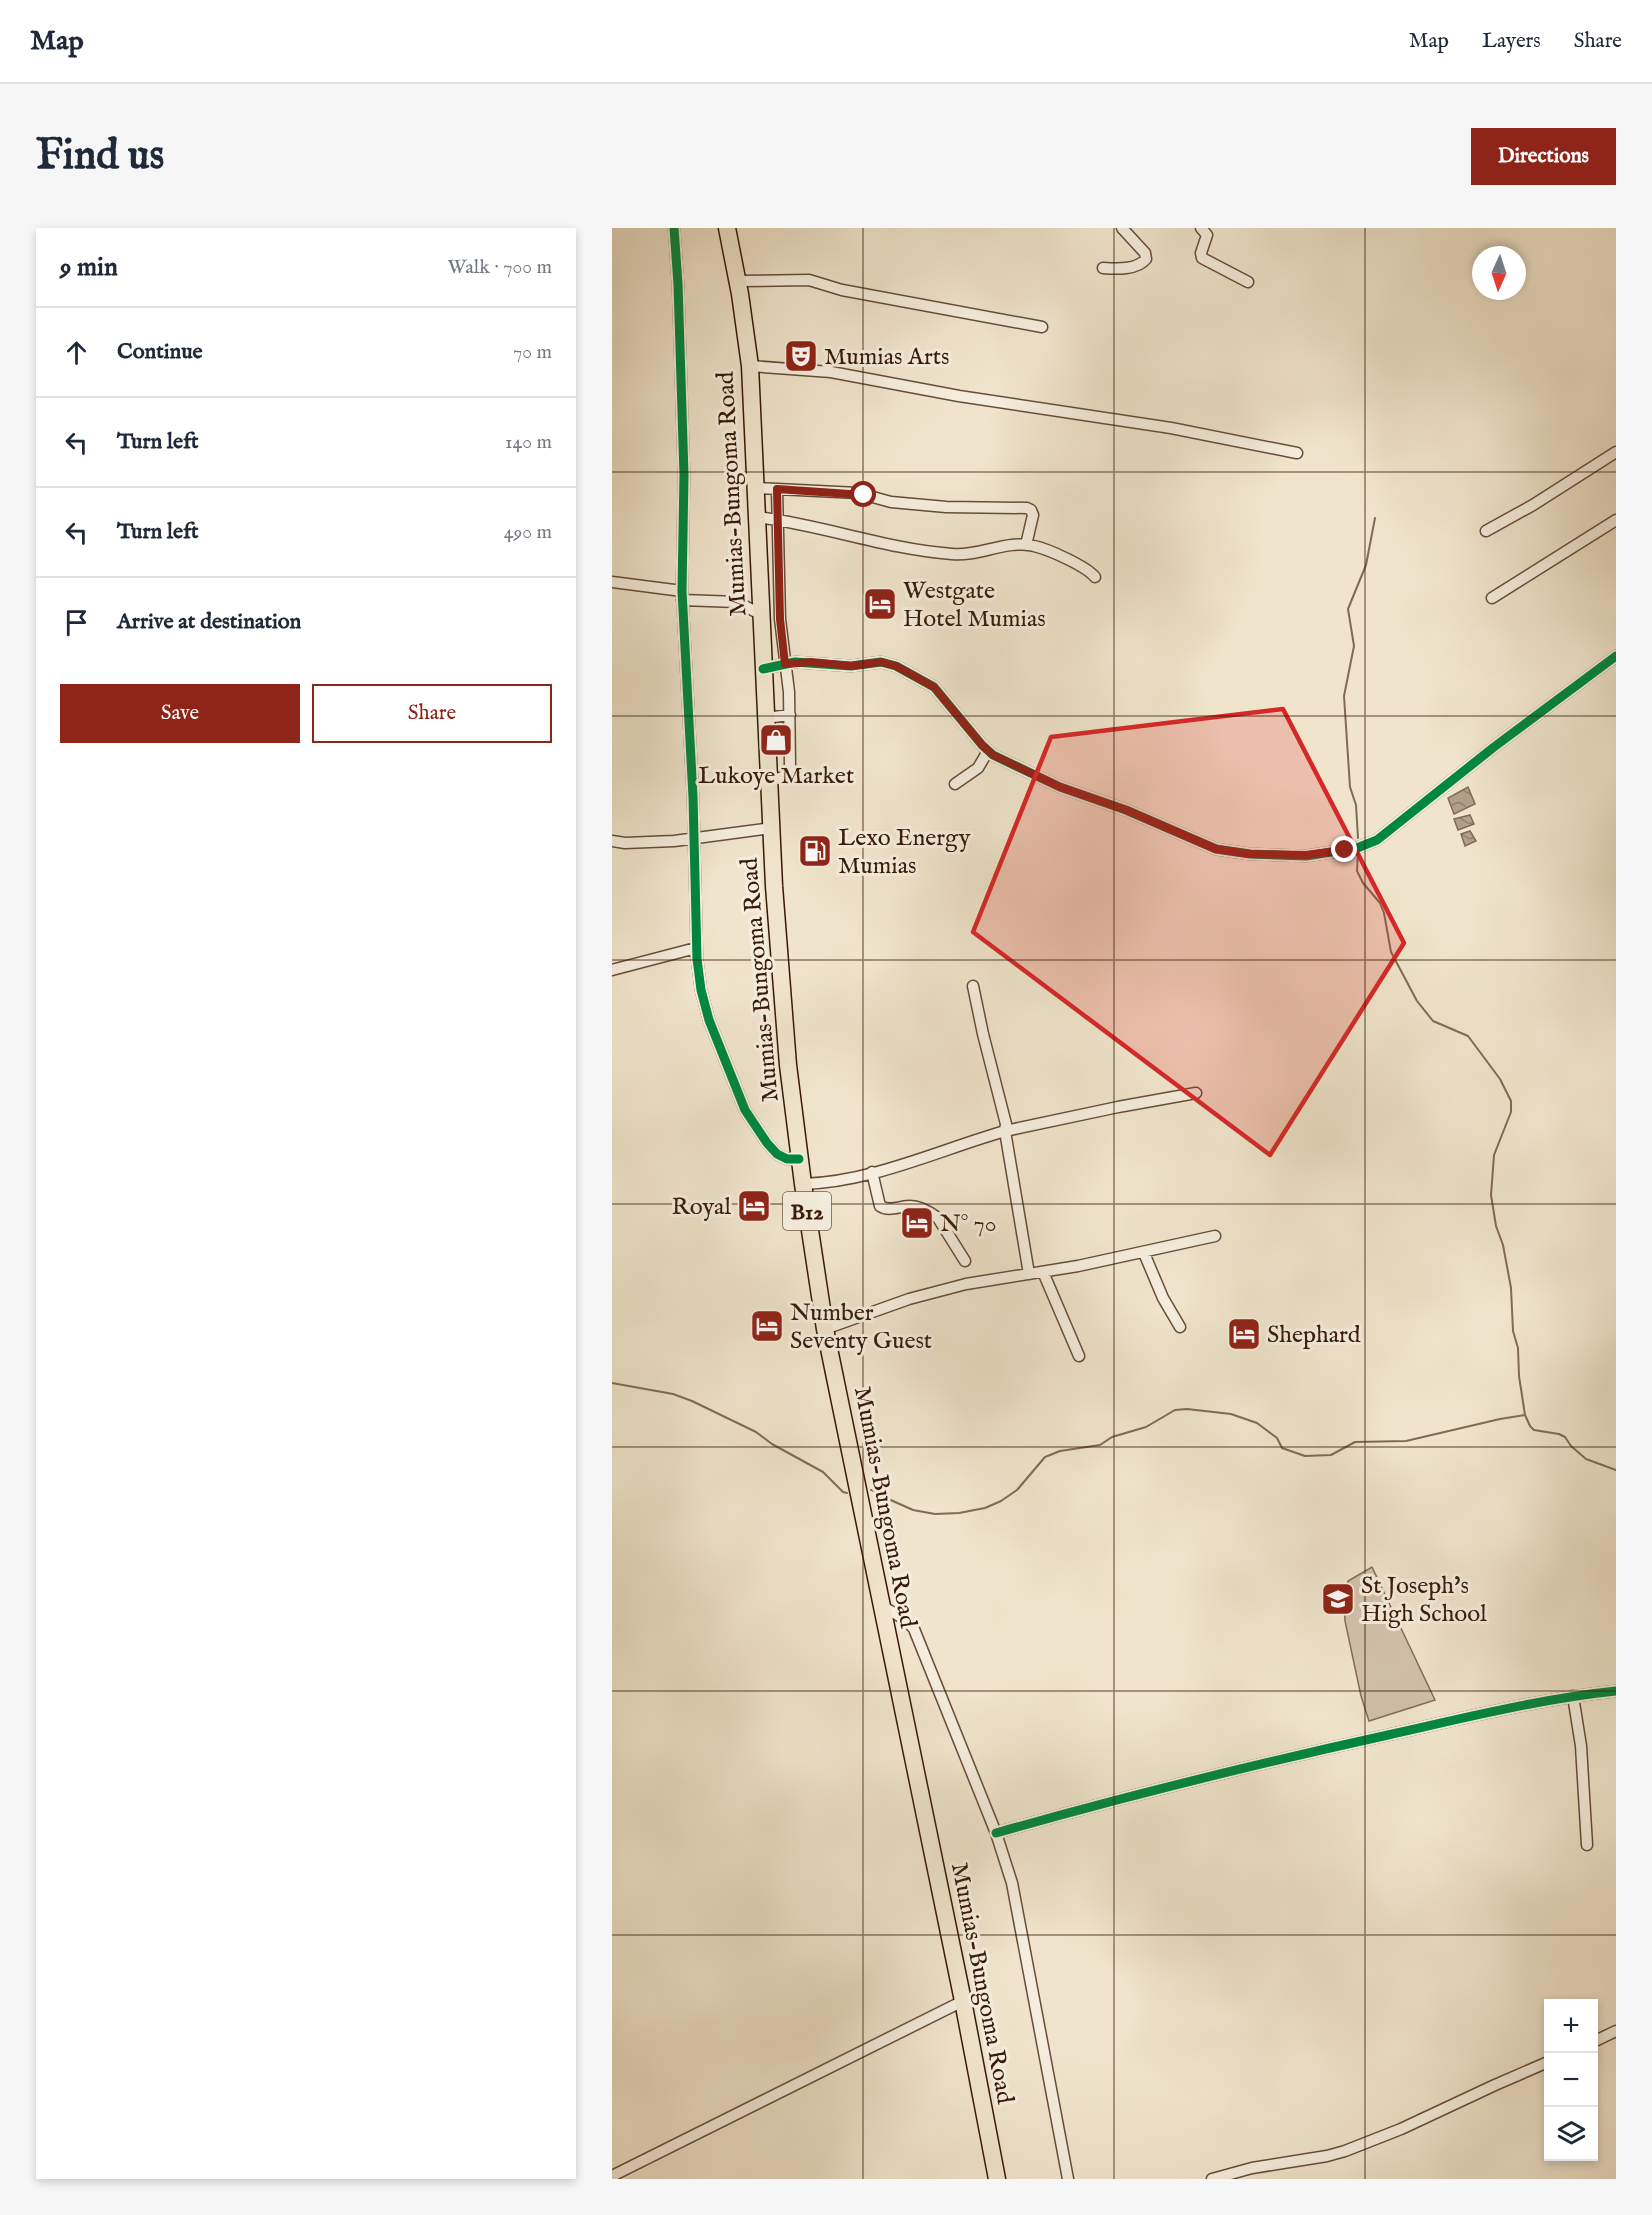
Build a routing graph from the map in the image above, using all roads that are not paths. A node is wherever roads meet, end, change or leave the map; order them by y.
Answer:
1 (674, 228) edge
2 (727, 228) edge
3 (1122, 228) edge
4 (1201, 228) edge
5 (1103, 268) dead end
6 (738, 281) junction
7 (1248, 282) dead end
8 (1042, 327) dead end
9 (750, 366) junction
10 (1616, 452) edge
11 (1297, 453) dead end
12 (756, 488) junction
13 (777, 489) junction
14 (757, 517) junction
15 (778, 520) junction
16 (1616, 520) edge
17 (1486, 531) dead end
18 (1026, 545) junction
19 (758, 557) junction
20 (779, 558) junction
21 (1095, 577) dead end
22 (612, 582) edge
23 (760, 591) junction
24 (780, 592) junction
25 (682, 595) junction
26 (1492, 598) dead end
27 (761, 617) junction
28 (780, 619) junction
29 (1616, 656) edge
30 (784, 658) junction
31 (763, 662) junction
32 (790, 715) junction
33 (765, 718) junction
34 (988, 751) junction
35 (769, 781) junction
36 (955, 784) dead end
37 (771, 828) junction
38 (693, 837) junction
39 (612, 841) edge
40 (696, 948) junction
41 (612, 970) edge
42 (974, 986) dead end
43 (1196, 1093) dead end
44 (1005, 1131) junction
45 (800, 1159) junction
46 (872, 1172) junction
47 (803, 1184) junction
48 (1215, 1236) dead end
49 (1144, 1253) junction
50 (965, 1261) dead end
51 (1043, 1272) junction
52 (1029, 1274) junction
53 (1180, 1327) dead end
54 (825, 1329) junction
55 (1079, 1356) dead end
56 (882, 1606) junction
57 (1616, 1691) edge
58 (1573, 1696) junction
59 (996, 1833) junction
60 (1587, 1845) dead end
61 (963, 2001) junction
62 (1616, 2031) edge
63 (1598, 2040) edge
64 (1544, 2064) edge
65 (612, 2176) edge
66 (997, 2179) edge
67 (1068, 2179) edge
68 (1212, 2179) edge

1 - 25 street
2 - 6 highway, Mumias-Bungoma Road / B12
3 - 5 street
4 - 7 street
6 - 8 street
6 - 9 highway, Mumias-Bungoma Road / B12
9 - 11 street
9 - 12 highway, Mumias-Bungoma Road / B12
10 - 17 street
12 - 13 street
12 - 14 highway, Mumias-Bungoma Road / B12
13 - 15 street
13 - 18 street
14 - 15 street
14 - 19 highway, Mumias-Bungoma Road / B12
15 - 18 street
15 - 20 street
16 - 26 street
18 - 21 street
19 - 20 street
19 - 23 highway, Mumias-Bungoma Road / B12
20 - 24 street
22 - 25 street
23 - 24 street
23 - 27 highway, Mumias-Bungoma Road / B12
24 - 28 street
25 - 27 street
25 - 38 street
27 - 28 street
27 - 31 highway, Mumias-Bungoma Road / B12
28 - 30 street
29 - 34 street
30 - 31 street
30 - 32 street
30 - 34 street
31 - 33 highway, Mumias-Bungoma Road / B12
32 - 33 street
32 - 35 street
33 - 35 highway, Mumias-Bungoma Road / B12
34 - 36 street
35 - 37 highway, Mumias-Bungoma Road / B12
37 - 38 street
37 - 45 highway, Mumias-Bungoma Road / B12
38 - 39 street
38 - 40 street
40 - 41 street
40 - 45 street
42 - 44 street
43 - 44 street
44 - 46 street
44 - 52 street
45 - 47 highway, Mumias-Bungoma Road / B12
46 - 47 street
46 - 50 street
47 - 54 highway, Mumias-Bungoma Road / B12
48 - 49 street
49 - 51 street
49 - 53 street
51 - 52 street
51 - 55 street
52 - 54 street
54 - 56 highway, Mumias-Bungoma Road / B12
56 - 59 street
56 - 61 highway, Mumias-Bungoma Road / B12
57 - 58 street
58 - 59 street
58 - 60 street
59 - 67 street
61 - 65 street
61 - 66 highway, Mumias-Bungoma Road / B12
62 - 63 street
64 - 68 street

